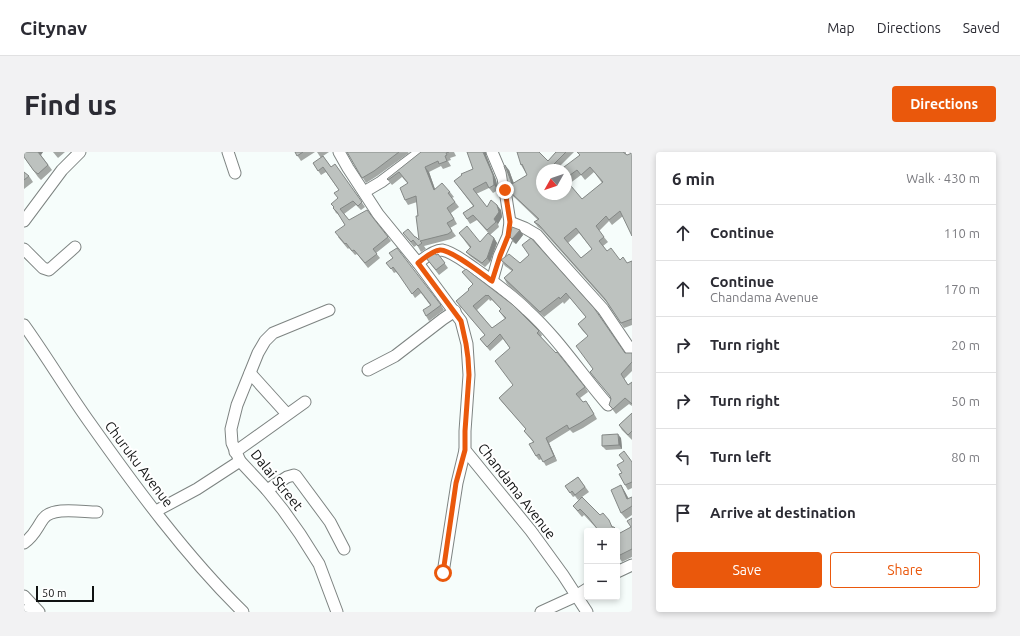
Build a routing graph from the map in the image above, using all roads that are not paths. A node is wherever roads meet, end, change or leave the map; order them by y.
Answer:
1 (80, 152) edge
2 (228, 152) edge
3 (339, 152) edge
4 (421, 152) edge
5 (492, 152) edge
6 (235, 173) dead end
7 (364, 192) junction
8 (24, 221) edge
9 (510, 222) junction
10 (75, 247) dead end
11 (24, 249) edge
12 (418, 263) junction
13 (492, 281) junction
14 (329, 310) dead end
15 (455, 311) junction
16 (24, 325) edge
17 (632, 352) edge
18 (368, 370) dead end
19 (250, 373) junction
20 (305, 402) dead end
21 (608, 406) edge
22 (287, 414) junction
23 (465, 450) junction
24 (238, 457) junction
25 (267, 490) junction
26 (156, 511) junction
27 (96, 512) dead end
28 (24, 543) edge
29 (344, 549) dead end
30 (632, 565) edge
31 (620, 571) edge
32 (443, 573) dead end
33 (584, 591) edge
34 (24, 596) edge
35 (576, 596) junction
36 (32, 610) edge
37 (243, 612) edge
38 (337, 612) edge
39 (541, 612) edge
40 (587, 612) edge

1 - 8 street
2 - 6 street
3 - 7 street, Chandama Avenue
4 - 7 street
5 - 9 street
7 - 12 street, Chandama Avenue
9 - 13 street
9 - 17 street
10 - 11 street
12 - 13 street
12 - 15 street, Chandama Avenue
13 - 21 street
14 - 19 street, Dalai Street
15 - 18 street
15 - 23 street, Chandama Avenue
16 - 26 street, Churuku Avenue
19 - 22 street
19 - 24 street, Dalai Street
20 - 22 street
22 - 24 street
23 - 32 street
23 - 35 street, Chandama Avenue
24 - 25 street, Dalai Street
24 - 26 street
25 - 29 street
25 - 38 street, Dalai Street
26 - 37 street, Churuku Avenue
27 - 28 street
30 - 31 street
33 - 35 street
34 - 36 street
35 - 39 street
35 - 40 street, Chandama Avenue

